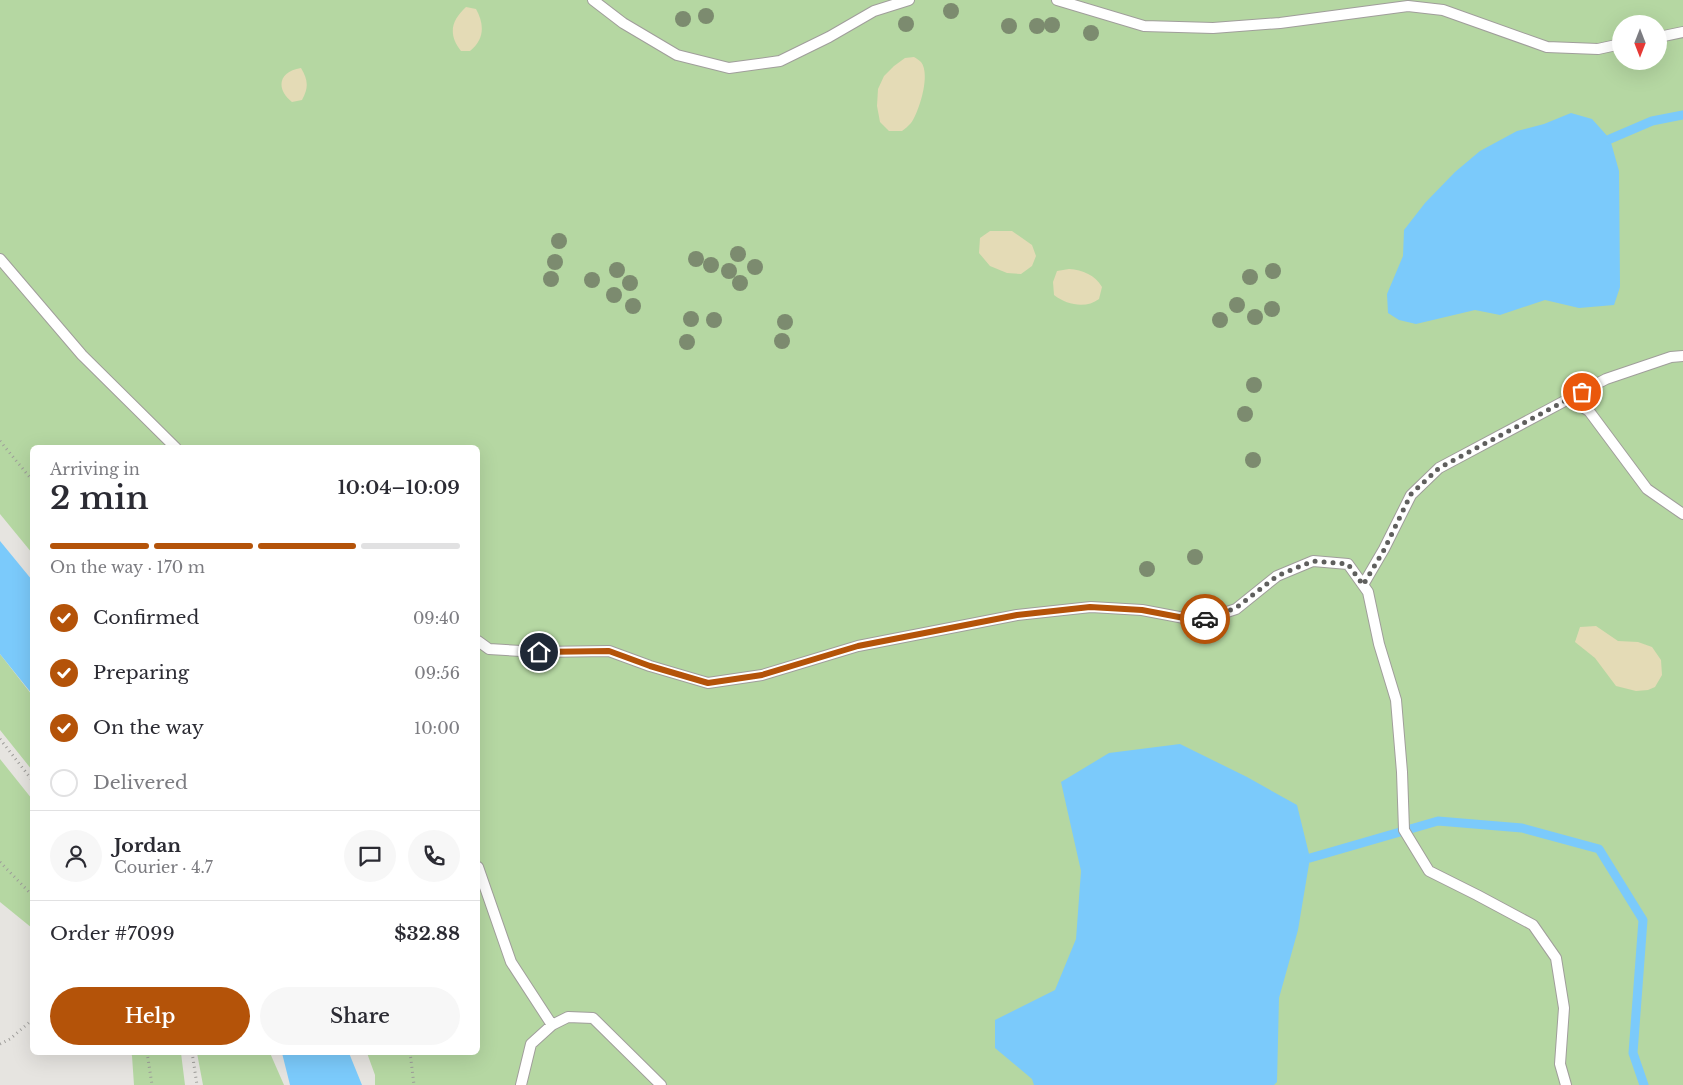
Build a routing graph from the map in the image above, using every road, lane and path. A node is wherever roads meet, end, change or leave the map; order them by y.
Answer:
1 (593, 0) edge
2 (908, 0) edge
3 (1056, 0) edge
4 (1683, 32) edge
5 (1668, 35) edge
6 (1612, 46) edge
7 (0, 259) edge
8 (1683, 356) edge
9 (1569, 399) junction
10 (0, 441) edge
11 (173, 445) edge
12 (30, 478) edge
13 (1683, 514) edge
14 (1363, 585) junction
15 (480, 643) edge
16 (0, 739) edge
17 (30, 777) edge
18 (0, 862) edge
19 (480, 873) edge
20 (30, 893) edge
21 (30, 1022) edge
22 (552, 1025) junction
23 (0, 1044) edge
24 (147, 1055) edge
25 (192, 1055) edge
26 (410, 1055) edge
27 (152, 1085) edge
28 (197, 1085) edge
29 (414, 1085) edge
30 (521, 1085) edge
31 (661, 1085) edge
32 (1566, 1085) edge

1 - 2 lane
3 - 6 lane
4 - 5 lane
7 - 11 lane
8 - 9 lane
9 - 13 lane
9 - 14 lane
10 - 12 path
14 - 15 lane
14 - 32 lane
16 - 17 path
18 - 20 path
19 - 22 lane
21 - 23 path
22 - 30 lane
22 - 31 lane
24 - 27 path
25 - 28 path
26 - 29 path

